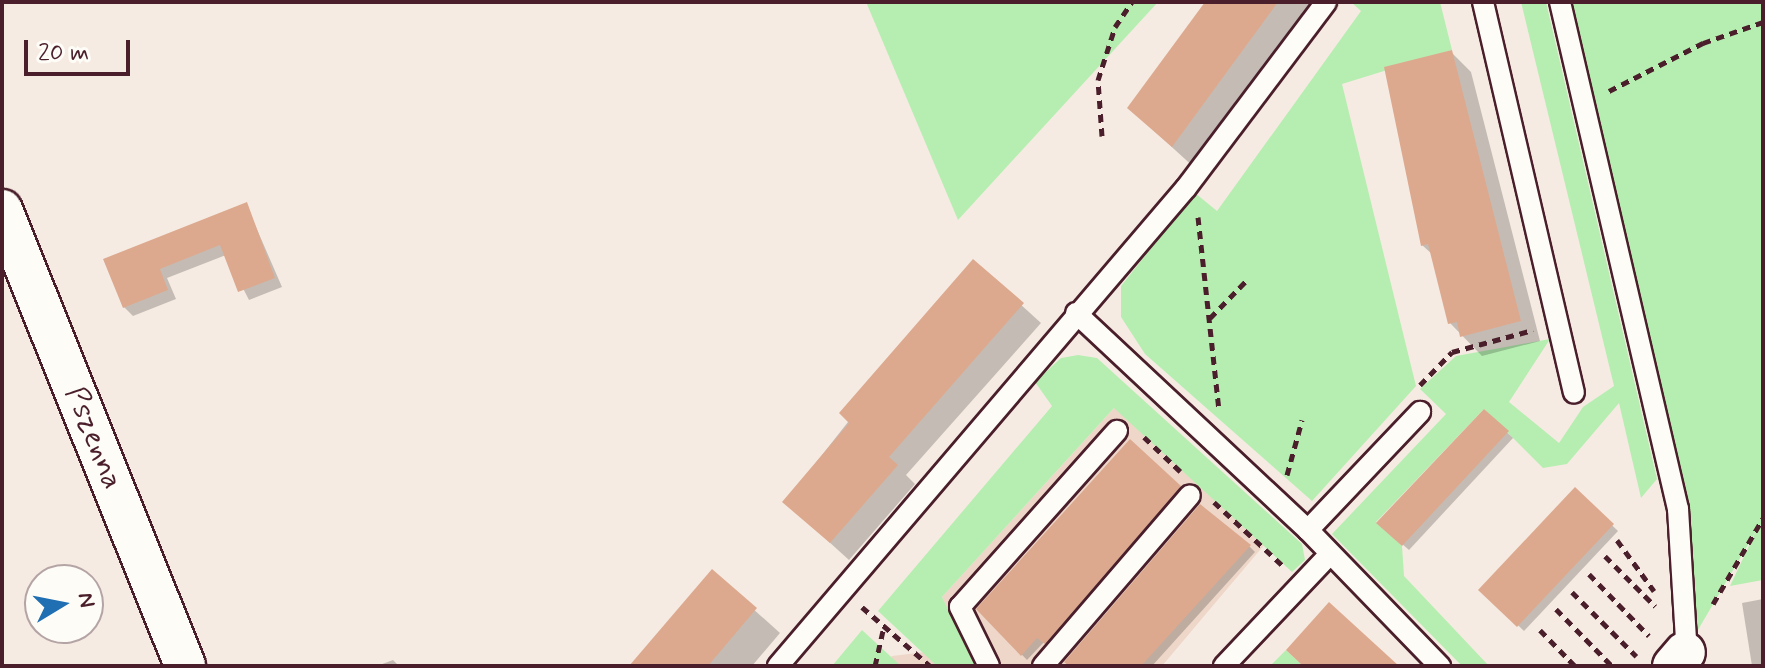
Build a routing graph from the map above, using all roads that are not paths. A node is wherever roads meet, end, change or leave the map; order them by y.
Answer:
1 (1326, 2) edge
2 (1483, 2) edge
3 (1560, 2) edge
4 (4, 222) edge
5 (1076, 313) junction
6 (1574, 393) dead end
7 (1420, 412) dead end
8 (1117, 431) dead end
9 (1190, 495) dead end
10 (1308, 530) junction
11 (1327, 557) junction
12 (1667, 656) edge
13 (185, 666) edge
14 (778, 666) edge
15 (989, 666) edge
16 (1043, 666) edge
17 (1224, 666) edge
18 (1440, 666) edge

1 - 5 lane
2 - 6 lane
3 - 12 lane
4 - 13 street, Pszenna
5 - 10 lane
5 - 14 lane
7 - 10 lane
8 - 15 lane
9 - 16 lane
10 - 11 lane
11 - 17 lane
11 - 18 lane

